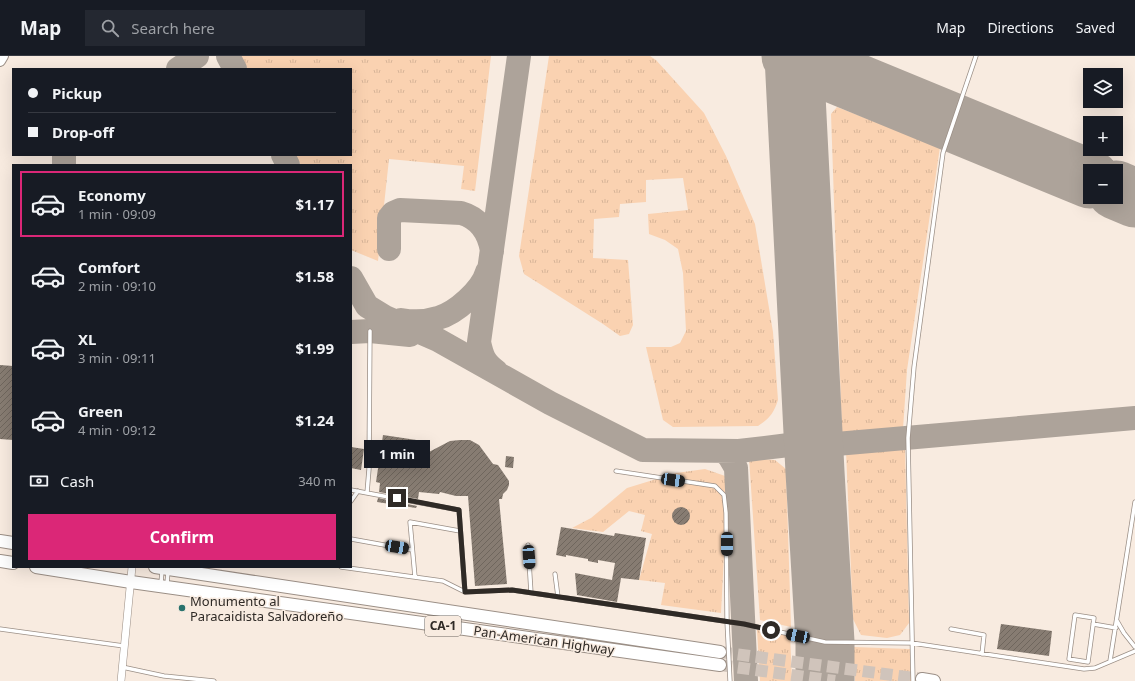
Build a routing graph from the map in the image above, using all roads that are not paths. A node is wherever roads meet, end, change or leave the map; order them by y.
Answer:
1 (4, 56) edge
2 (976, 56) edge
3 (0, 61) edge
4 (370, 331) dead end
5 (616, 471) dead end
6 (352, 490) edge
7 (358, 491) junction
8 (367, 492) junction
9 (352, 500) edge
10 (1135, 502) edge
11 (460, 531) junction
12 (352, 539) edge
13 (0, 541) edge
14 (12, 543) edge
15 (528, 545) dead end
16 (412, 550) junction
17 (0, 561) edge
18 (12, 563) edge
19 (42, 568) edge
20 (132, 568) edge
21 (164, 568) edge
22 (348, 568) edge
23 (555, 574) dead end
24 (415, 577) junction
25 (131, 582) junction
26 (163, 587) junction
27 (465, 592) junction
28 (531, 593) junction
29 (558, 597) junction
30 (727, 621) junction
31 (1117, 621) junction
32 (1093, 624) junction
33 (1116, 628) junction
34 (0, 629) edge
35 (951, 629) dead end
36 (912, 643) junction
37 (124, 646) junction
38 (1135, 647) edge
39 (1135, 651) edge
40 (720, 652) tunnel mouth
41 (982, 654) junction
42 (1110, 661) junction
43 (720, 665) tunnel mouth
44 (122, 667) junction
45 (918, 680) edge
46 (120, 681) edge
47 (214, 681) edge
48 (730, 681) edge
49 (934, 681) edge

1 - 3 street
2 - 36 lane
4 - 8 lane
5 - 30 lane
6 - 7 lane
7 - 8 lane
7 - 9 lane
8 - 11 lane
10 - 31 lane
11 - 16 lane
11 - 27 lane
12 - 16 lane
13 - 14 highway
15 - 28 lane
16 - 24 lane
17 - 18 highway
19 - 25 highway, Pan-American Highway / CA-1
20 - 25 street
21 - 26 lane
21 - 26 lane
21 - 40 highway, Pan-American Highway / CA-1
22 - 24 lane
23 - 29 lane
24 - 27 lane
25 - 26 highway, Pan-American Highway / CA-1
25 - 37 street
26 - 43 highway, Pan-American Highway / CA-1
27 - 28 lane
28 - 29 lane
29 - 30 lane
30 - 36 lane
30 - 48 lane
31 - 33 lane
31 - 38 lane
32 - 32 lane
32 - 33 lane
33 - 42 lane
34 - 37 lane
35 - 41 lane
36 - 41 lane
36 - 45 lane
37 - 44 street
39 - 42 lane
41 - 42 lane
44 - 46 street
44 - 47 lane
45 - 49 highway

